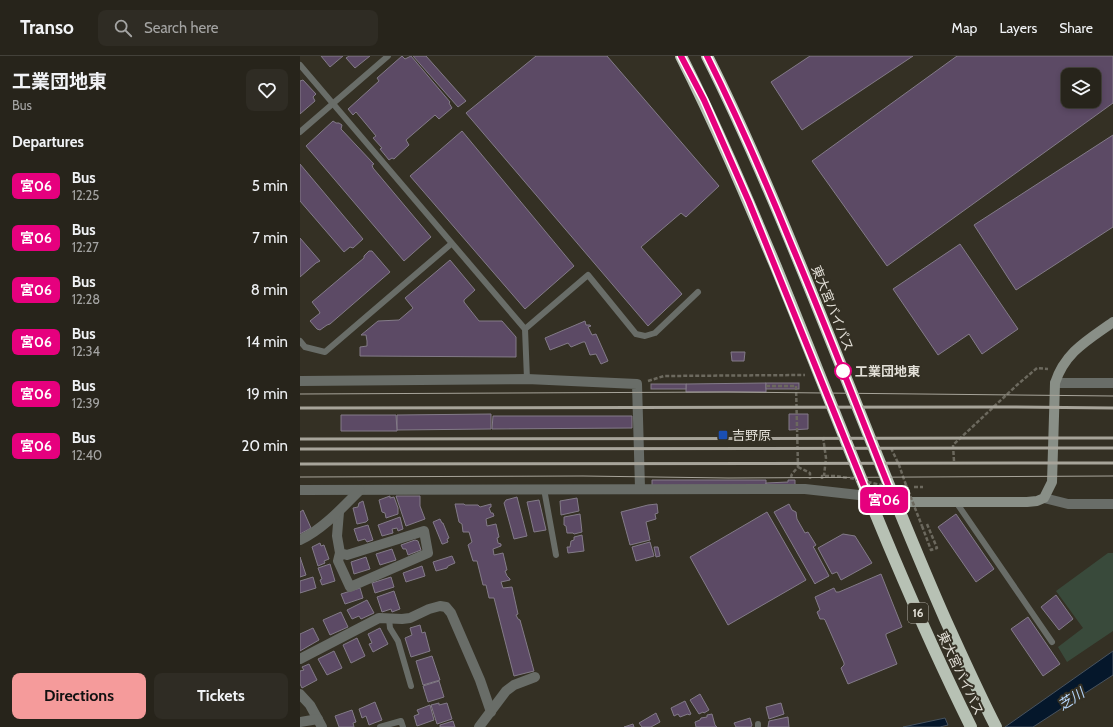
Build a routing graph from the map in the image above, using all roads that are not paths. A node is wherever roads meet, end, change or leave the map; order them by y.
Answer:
1 (388, 56) edge
2 (681, 56) edge
3 (707, 56) edge
4 (300, 65) edge
5 (333, 104) junction
6 (300, 132) edge
7 (451, 244) junction
8 (698, 292) dead end
9 (1113, 322) edge
10 (525, 329) junction
11 (300, 341) edge
12 (527, 379) junction
13 (300, 381) edge
14 (1055, 383) junction
15 (1113, 383) edge
16 (640, 488) junction
17 (544, 489) junction
18 (300, 490) edge
19 (360, 490) junction
20 (868, 496) junction
21 (1044, 498) junction
22 (895, 502) junction
23 (956, 502) junction
24 (1113, 504) edge
25 (339, 512) junction
26 (300, 540) edge
27 (340, 553) junction
28 (556, 555) dead end
29 (389, 619) junction
30 (1052, 642) dead end
31 (300, 659) edge
32 (535, 677) dead end
33 (411, 686) dead end
34 (300, 694) edge
35 (491, 712) junction
36 (300, 722) edge
37 (994, 722) edge
38 (320, 723) edge
39 (380, 727) edge
40 (403, 727) edge
41 (479, 727) edge
42 (971, 727) edge

1 - 5 lane
2 - 20 highway, 東大宮バイパス / 16
3 - 22 highway, 東大宮バイパス / 16
4 - 5 lane
5 - 6 lane
5 - 7 lane
7 - 10 lane
7 - 11 lane
8 - 10 lane
9 - 14 street
10 - 12 lane
12 - 13 street
12 - 16 street
14 - 15 street
14 - 21 street
16 - 17 street
16 - 20 street
17 - 19 street
17 - 28 lane
18 - 19 street
19 - 25 street
20 - 22 street
20 - 42 highway, 東大宮バイパス / 16
21 - 23 street
21 - 24 street
22 - 23 street
22 - 37 highway, 東大宮バイパス / 16
23 - 30 lane
25 - 26 street
25 - 27 street
27 - 27 street
29 - 31 street
29 - 33 lane
29 - 35 street
32 - 35 street
34 - 38 street
35 - 41 street
36 - 38 street
39 - 40 lane

